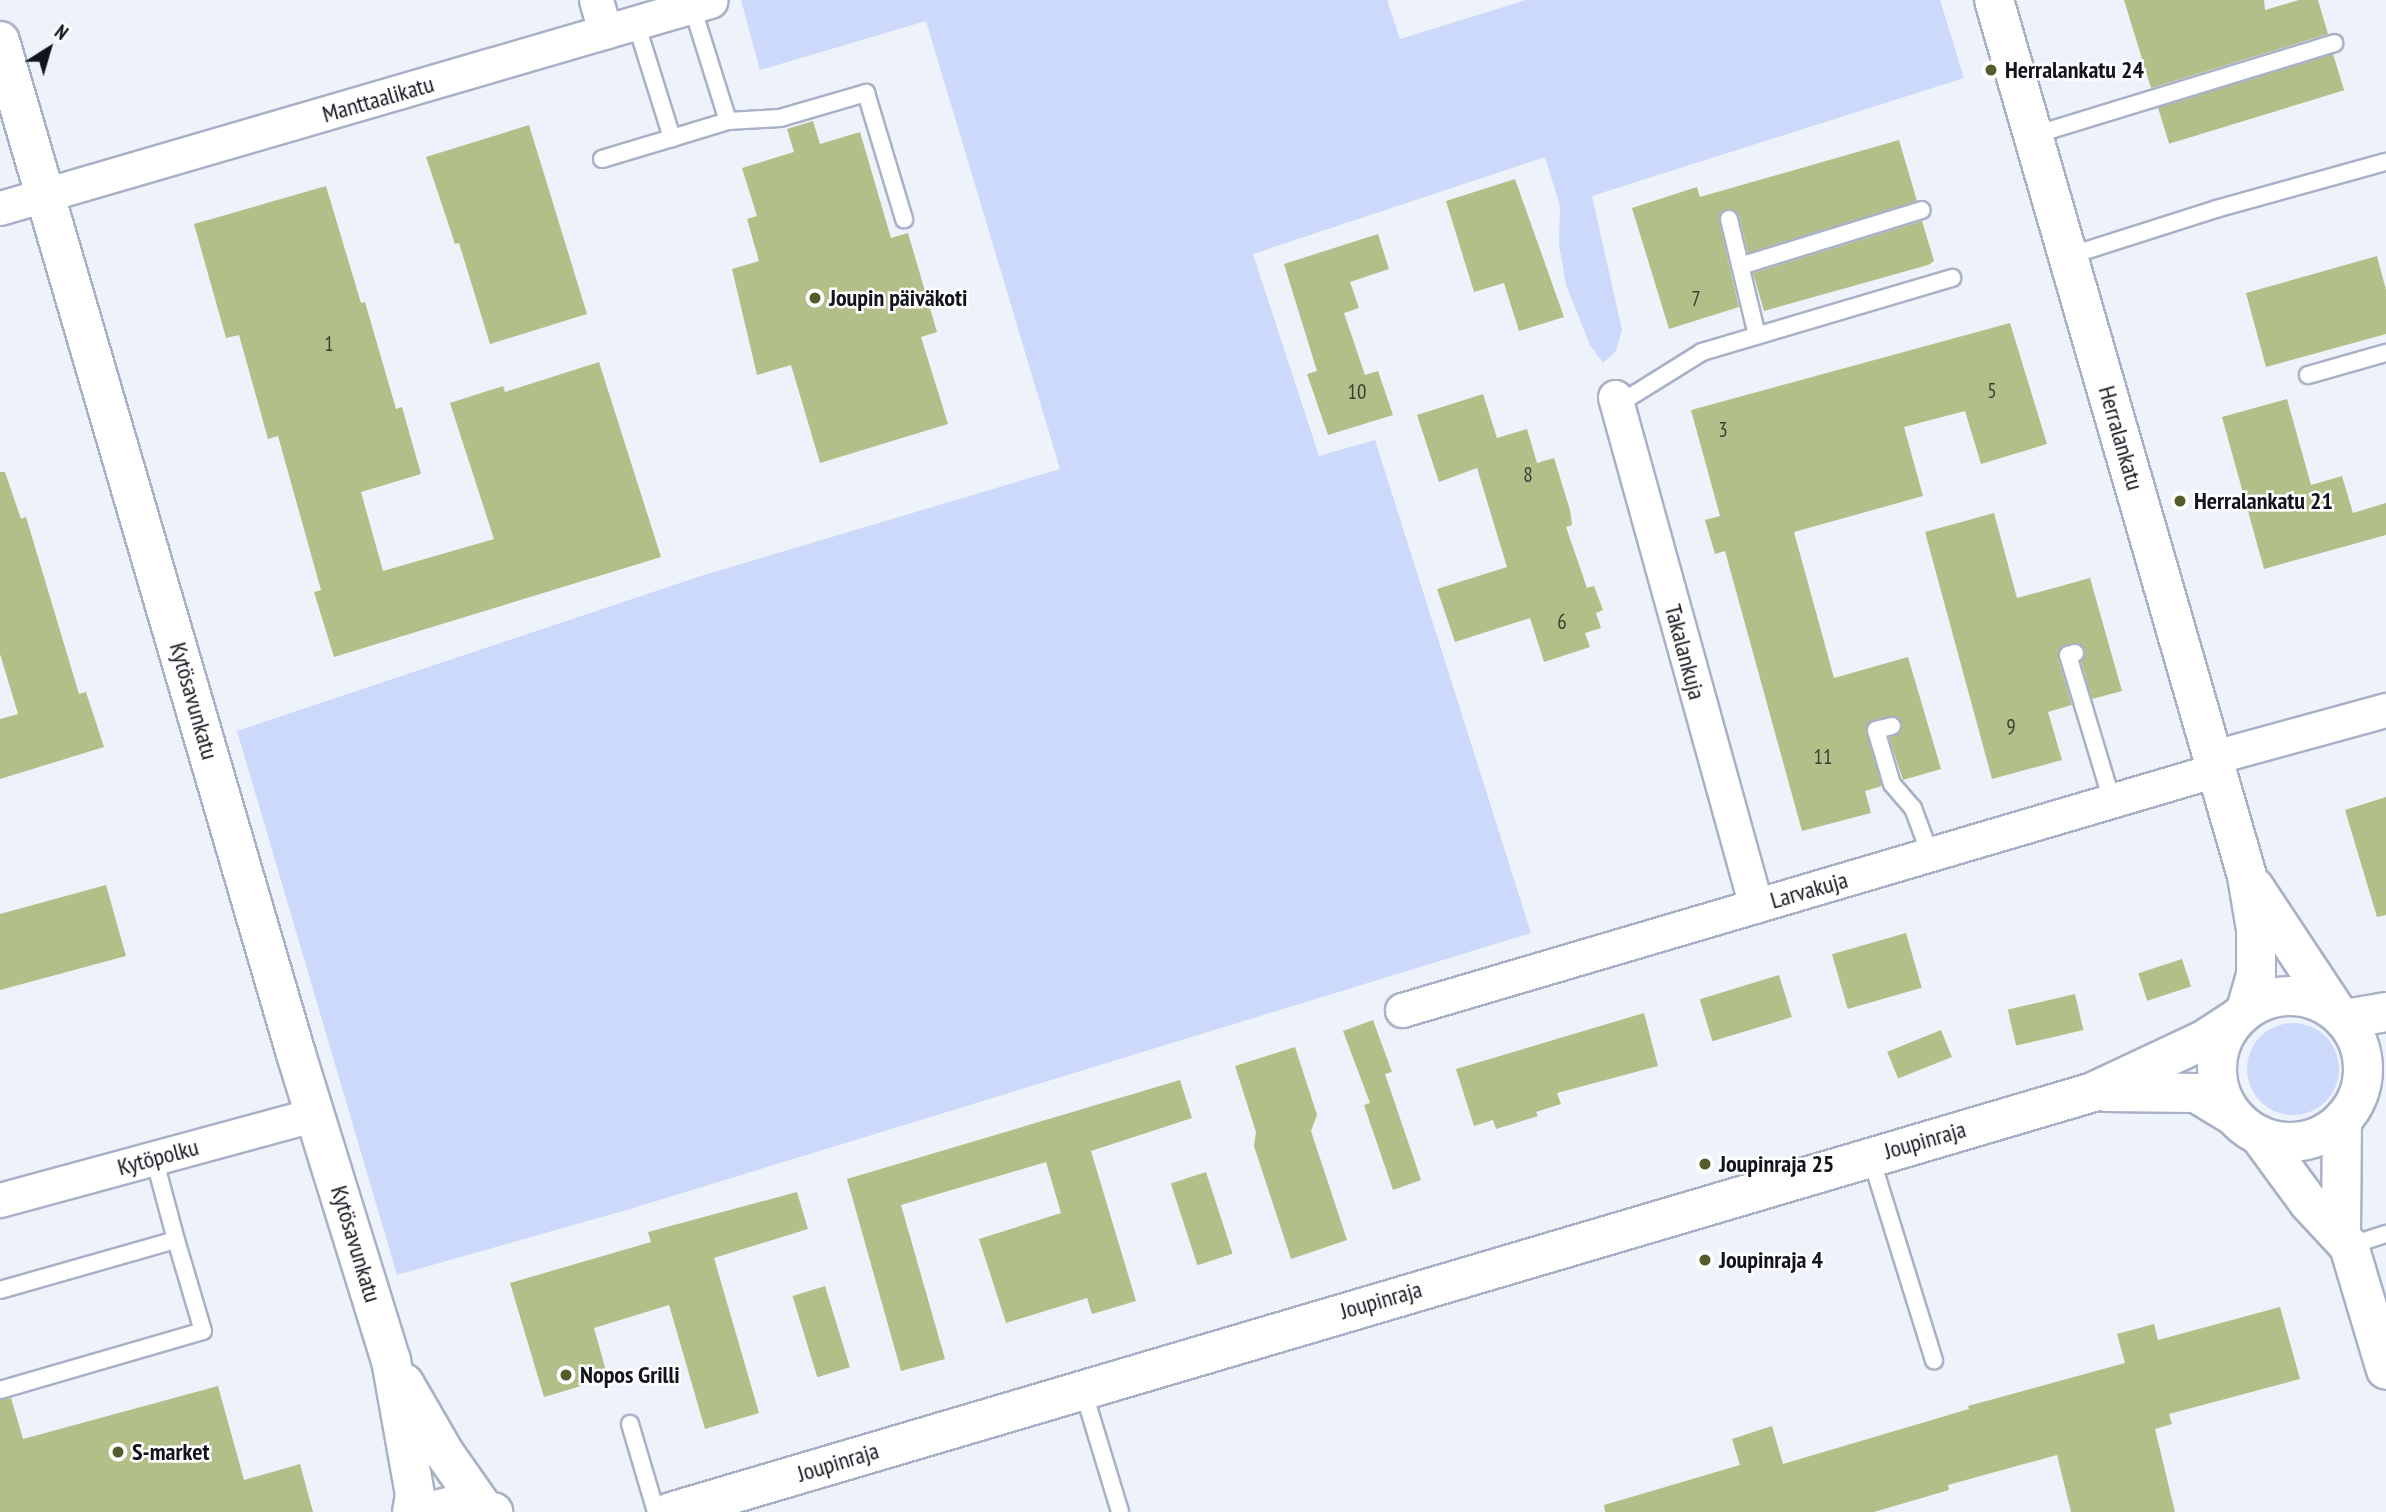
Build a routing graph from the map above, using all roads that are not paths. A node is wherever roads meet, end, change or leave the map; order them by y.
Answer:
1 (596, 0) edge
2 (1994, 0) edge
3 (701, 4) edge
4 (621, 27) junction
5 (0, 41) edge
6 (2334, 43) dead end
7 (728, 121) junction
8 (2034, 135) junction
9 (672, 138) junction
10 (602, 159) dead end
11 (2386, 162) edge
12 (46, 195) junction
13 (0, 208) edge
14 (1922, 209) dead end
15 (904, 219) dead end
16 (1729, 219) dead end
17 (2068, 256) junction
18 (1740, 265) junction
19 (1952, 278) dead end
20 (1756, 336) junction
21 (2386, 353) edge
22 (2308, 375) dead end
23 (1616, 401) joint
24 (2075, 653) dead end
25 (2386, 710) edge
26 (1892, 726) dead end
27 (2215, 763) junction
28 (2112, 801) junction
29 (1930, 854) junction
30 (2247, 876) junction
31 (1756, 906) junction
32 (1402, 1010) dead end
33 (2386, 1012) edge
34 (2241, 1014) junction
35 (2340, 1015) junction
36 (2386, 1077) edge
37 (2093, 1092) junction
38 (316, 1114) junction
39 (2346, 1116) junction
40 (2246, 1126) junction
41 (1870, 1155) junction
42 (154, 1158) junction
43 (0, 1200) edge
44 (2386, 1234) edge
45 (2345, 1239) junction
46 (176, 1240) junction
47 (0, 1290) edge
48 (391, 1360) junction
49 (1934, 1360) dead end
50 (2386, 1370) edge
51 (1083, 1388) junction
52 (0, 1390) edge
53 (630, 1424) dead end
54 (488, 1510) edge
55 (412, 1512) edge
56 (428, 1512) edge
57 (656, 1512) edge
58 (671, 1512) edge
59 (1120, 1512) edge

1 - 4 street
2 - 8 street, Herralankatu
3 - 4 street, Manttaalikatu
3 - 7 lane
4 - 9 lane
4 - 12 street, Manttaalikatu
5 - 12 street, Kytösavunkatu
6 - 8 lane
7 - 9 lane
7 - 15 lane
8 - 17 street, Herralankatu
9 - 10 lane
11 - 17 lane
12 - 13 street, Manttaalikatu
12 - 38 street, Kytösavunkatu
14 - 18 lane
16 - 18 lane
17 - 27 street, Herralankatu
18 - 20 lane
19 - 20 lane
20 - 23 lane
21 - 22 lane
23 - 31 street, Takalankuja
24 - 28 lane
25 - 27 street, Larvakuja
26 - 29 lane
27 - 28 street, Larvakuja
27 - 30 street, Herralankatu
28 - 29 street, Larvakuja
29 - 31 street, Larvakuja
30 - 34 street, Herralankatu
30 - 35 street, Herralankatu
31 - 32 street, Larvakuja
33 - 35 street
34 - 35 street
34 - 37 street, Joupinraja
34 - 40 street
35 - 39 street
36 - 39 street
37 - 40 street, Joupinraja
37 - 41 street, Joupinraja
38 - 42 street, Kytöpolku
38 - 48 street, Kytösavunkatu
39 - 40 street
39 - 45 street
40 - 45 street
41 - 49 lane
41 - 51 street, Joupinraja
42 - 43 street, Kytöpolku
42 - 46 lane
44 - 45 lane
45 - 50 street
46 - 47 lane
46 - 52 lane
48 - 54 street, Kytösavunkatu
48 - 55 street, Kytösavunkatu
51 - 58 street, Joupinraja
51 - 59 lane
53 - 57 lane
54 - 56 street

